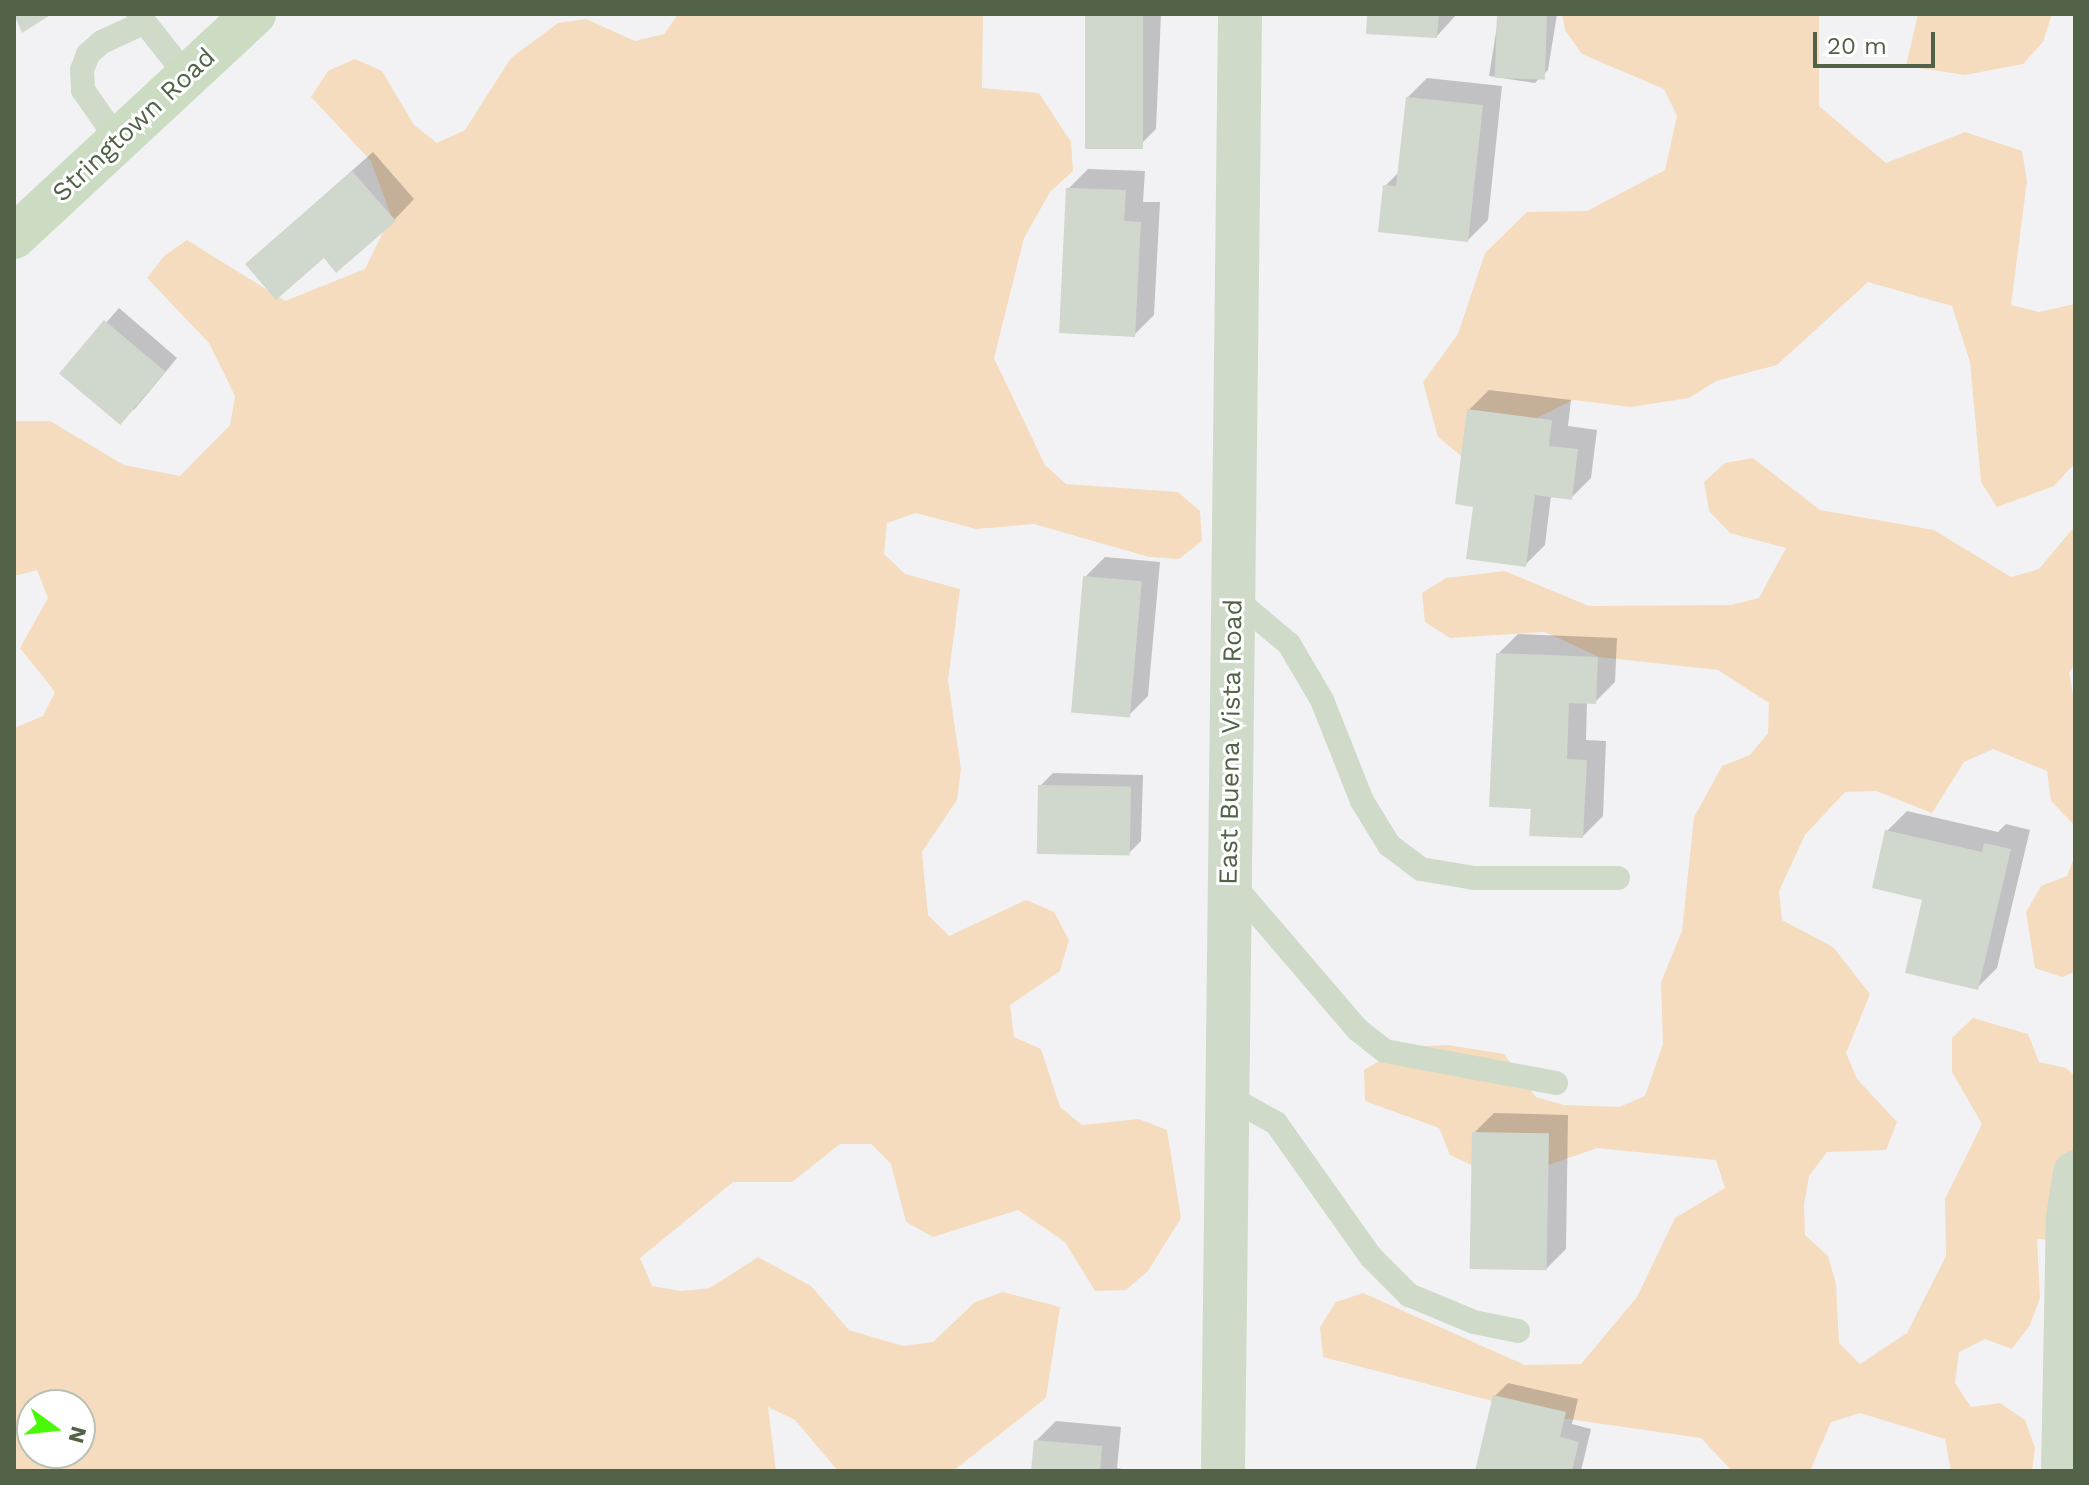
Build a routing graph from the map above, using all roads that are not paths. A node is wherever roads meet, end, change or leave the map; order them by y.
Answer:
1 (254, 14) edge
2 (1240, 14) edge
3 (140, 18) edge
4 (187, 76) junction
5 (118, 140) junction
6 (14, 237) edge
7 (1233, 597) junction
8 (1618, 878) dead end
9 (1230, 880) junction
10 (1556, 1083) dead end
11 (1227, 1096) junction
12 (2075, 1173) edge
13 (1518, 1331) dead end
14 (1223, 1471) edge
15 (2063, 1471) edge

1 - 4 main road, Stringtown Road
2 - 7 street, East Buena Vista Road
3 - 4 lane
3 - 5 lane
4 - 5 main road, Stringtown Road
5 - 6 main road, Stringtown Road
7 - 8 lane
7 - 9 street, East Buena Vista Road
9 - 10 lane
9 - 11 street, East Buena Vista Road
11 - 13 lane
11 - 14 street, East Buena Vista Road
12 - 15 street

